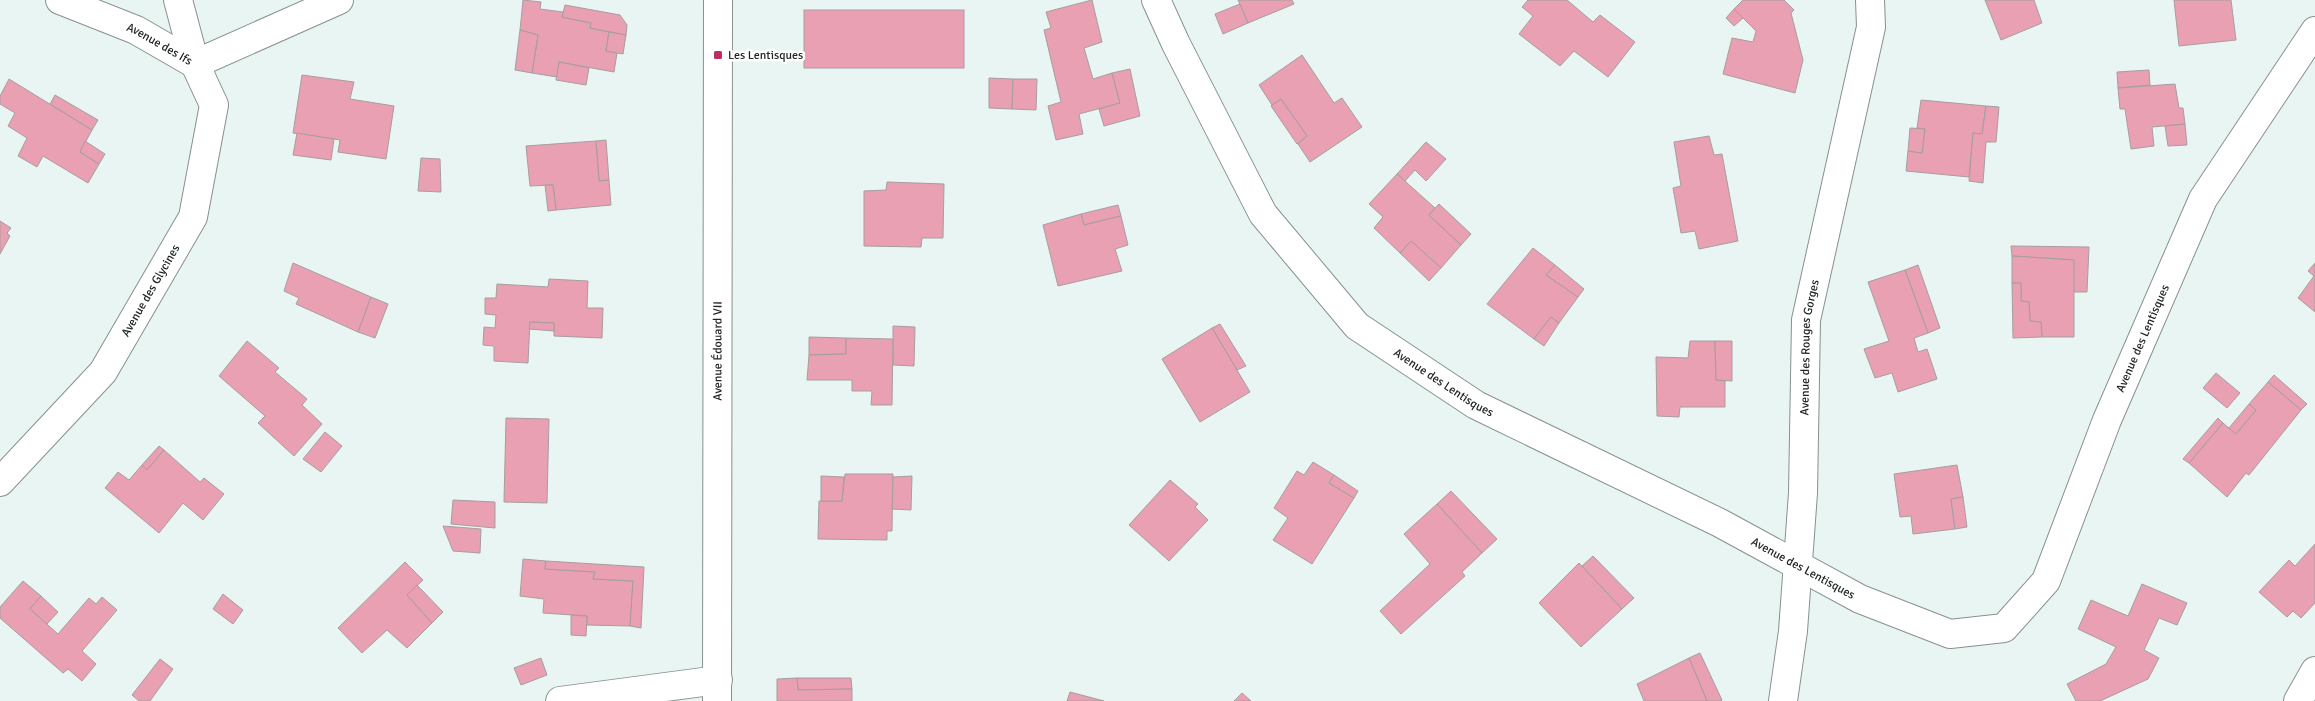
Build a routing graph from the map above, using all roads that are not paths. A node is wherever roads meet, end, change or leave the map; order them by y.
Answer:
1 (60, 0) edge
2 (178, 0) edge
3 (339, 0) edge
4 (718, 0) edge
5 (1156, 0) edge
6 (1870, 0) edge
7 (2315, 31) edge
8 (195, 64) junction
9 (0, 482) edge
10 (1798, 565) junction
11 (2315, 671) edge
12 (718, 691) edge
13 (560, 701) edge
14 (1783, 701) edge
15 (2298, 701) edge

1 - 8 street, Avenue des Ifs
2 - 8 street, Avenue des Glycines
3 - 8 street, Avenue des Ifs
4 - 12 street, Avenue Édouard VII
5 - 10 street, Avenue des Lentisques
6 - 10 street, Avenue des Rouges Gorges
7 - 10 street, Avenue des Lentisques
8 - 9 street, Avenue des Glycines
10 - 14 street, Avenue des Rouges Gorges
11 - 15 street
12 - 13 street

